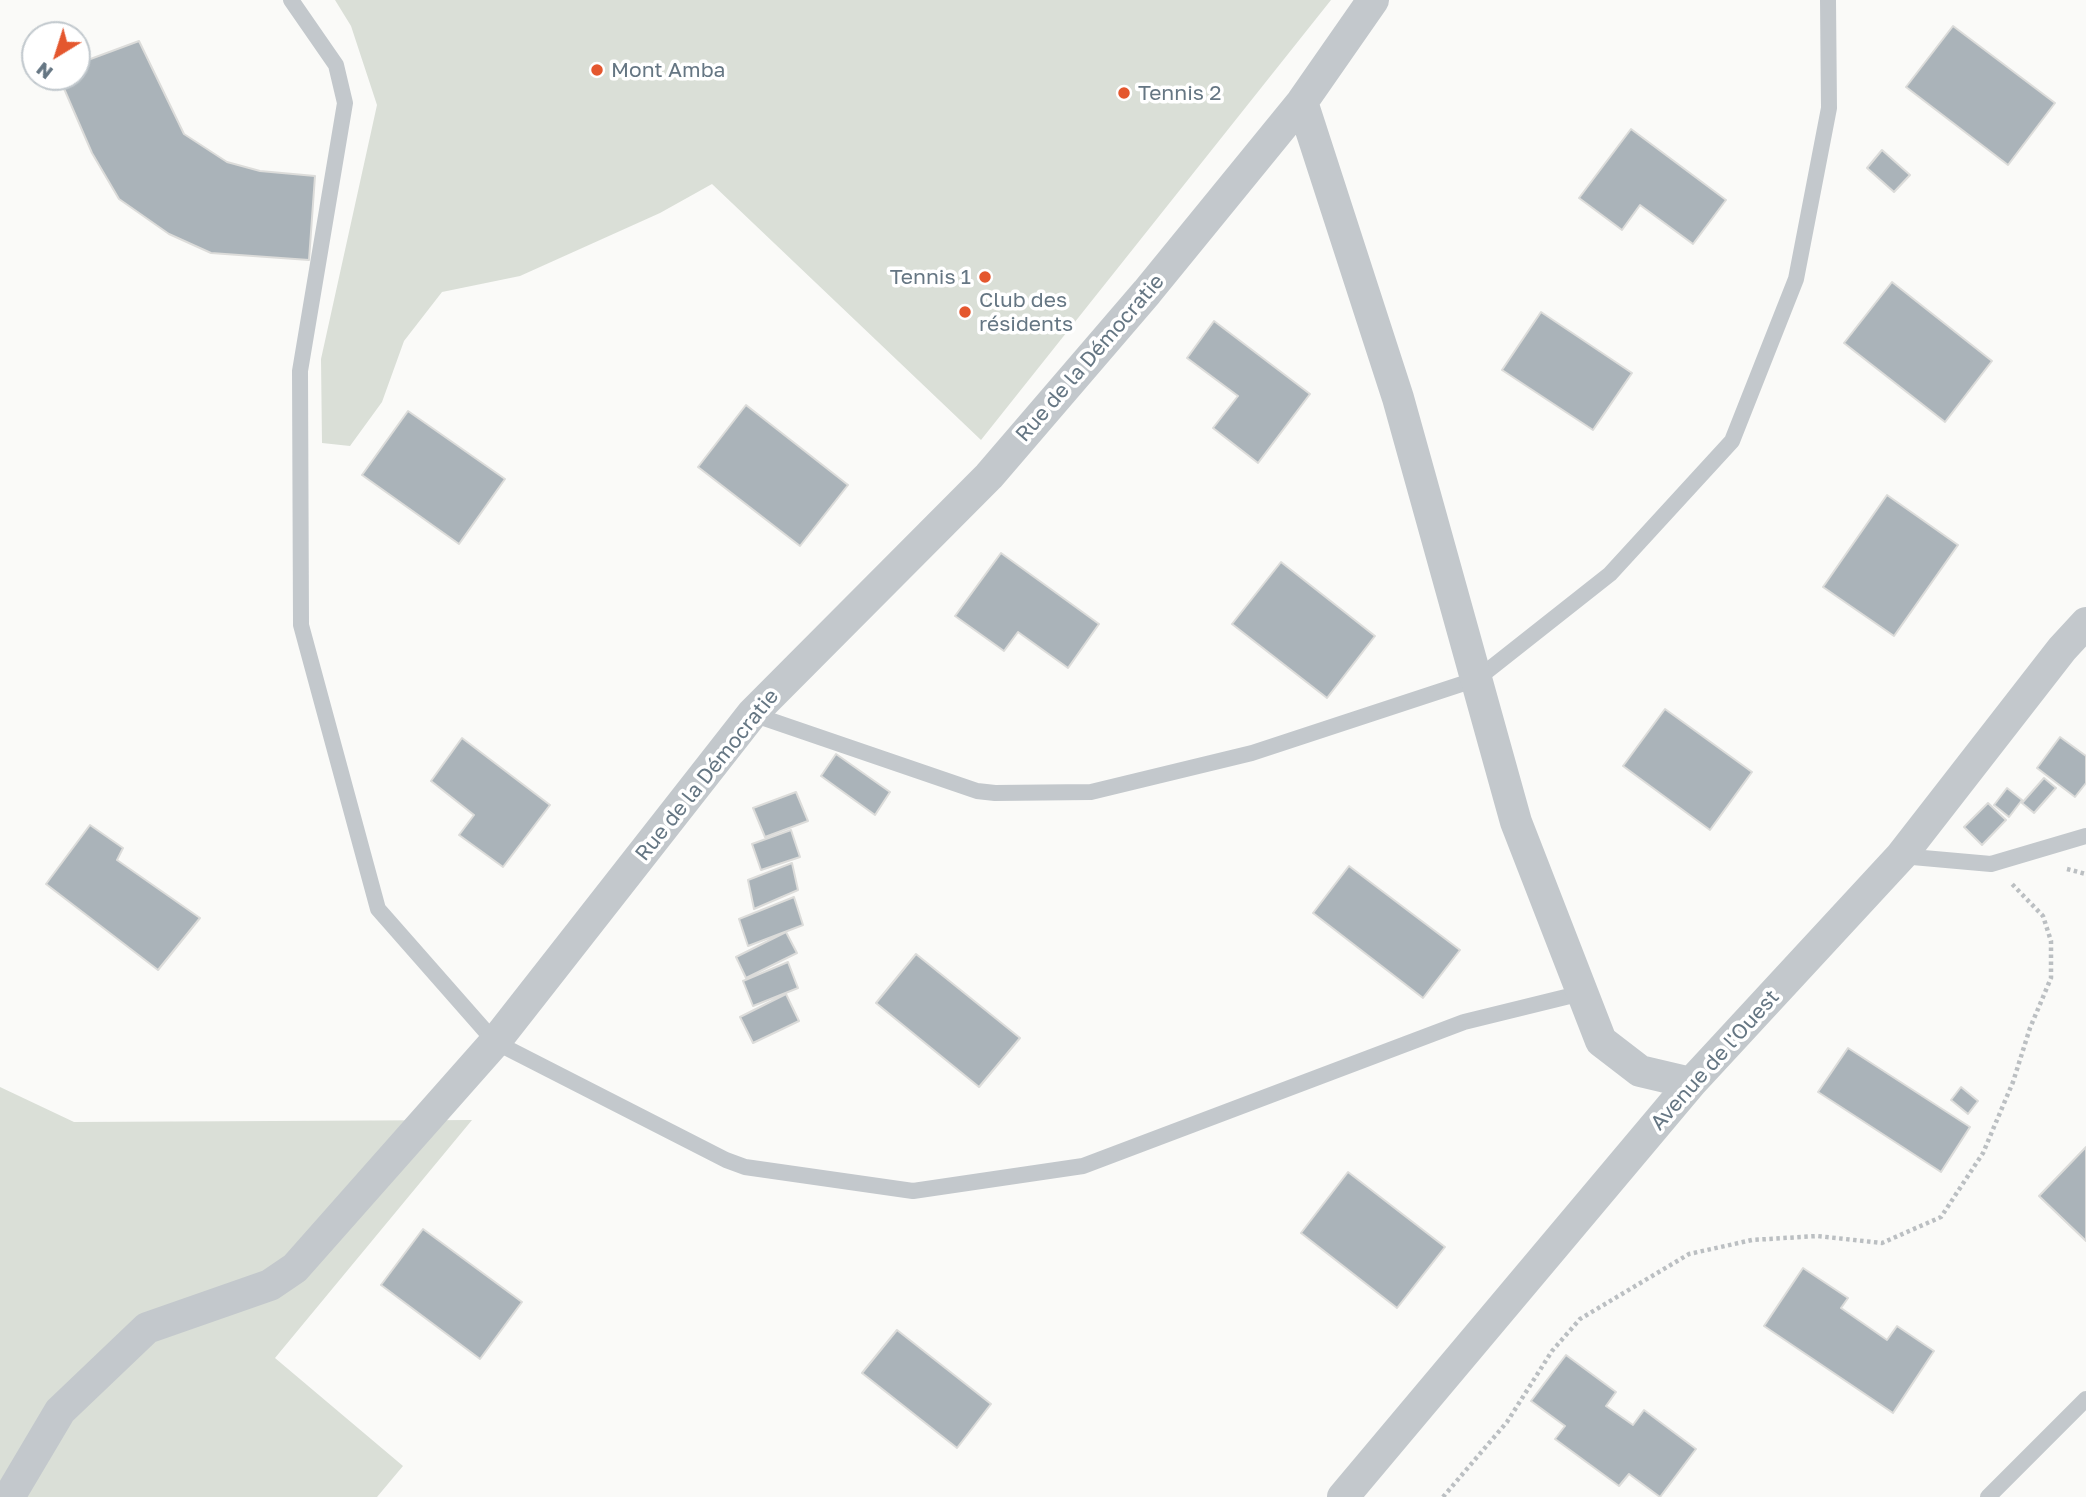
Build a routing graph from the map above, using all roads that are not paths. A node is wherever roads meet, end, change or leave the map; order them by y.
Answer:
1 (291, 0) edge
2 (1373, 0) edge
3 (1828, 0) edge
4 (1302, 102) junction
5 (2086, 623) edge
6 (1476, 679) junction
7 (752, 714) junction
8 (2086, 836) edge
9 (1901, 856) junction
10 (1582, 993) junction
11 (495, 1042) junction
12 (1691, 1083) junction
13 (2086, 1399) edge
14 (9, 1497) edge
15 (1343, 1497) edge
16 (1988, 1497) edge

1 - 11 lane
2 - 4 street, Rue de la Démocratie
3 - 6 lane
4 - 6 street
4 - 7 street, Rue de la Démocratie
5 - 9 street, Avenue de l'Ouest
6 - 7 lane
6 - 10 street
7 - 11 street, Rue de la Démocratie
8 - 9 lane
9 - 12 street, Avenue de l'Ouest
10 - 11 lane
10 - 12 street
11 - 14 street, Rue de la Démocratie
12 - 15 street, Avenue de l'Ouest
13 - 16 lane

